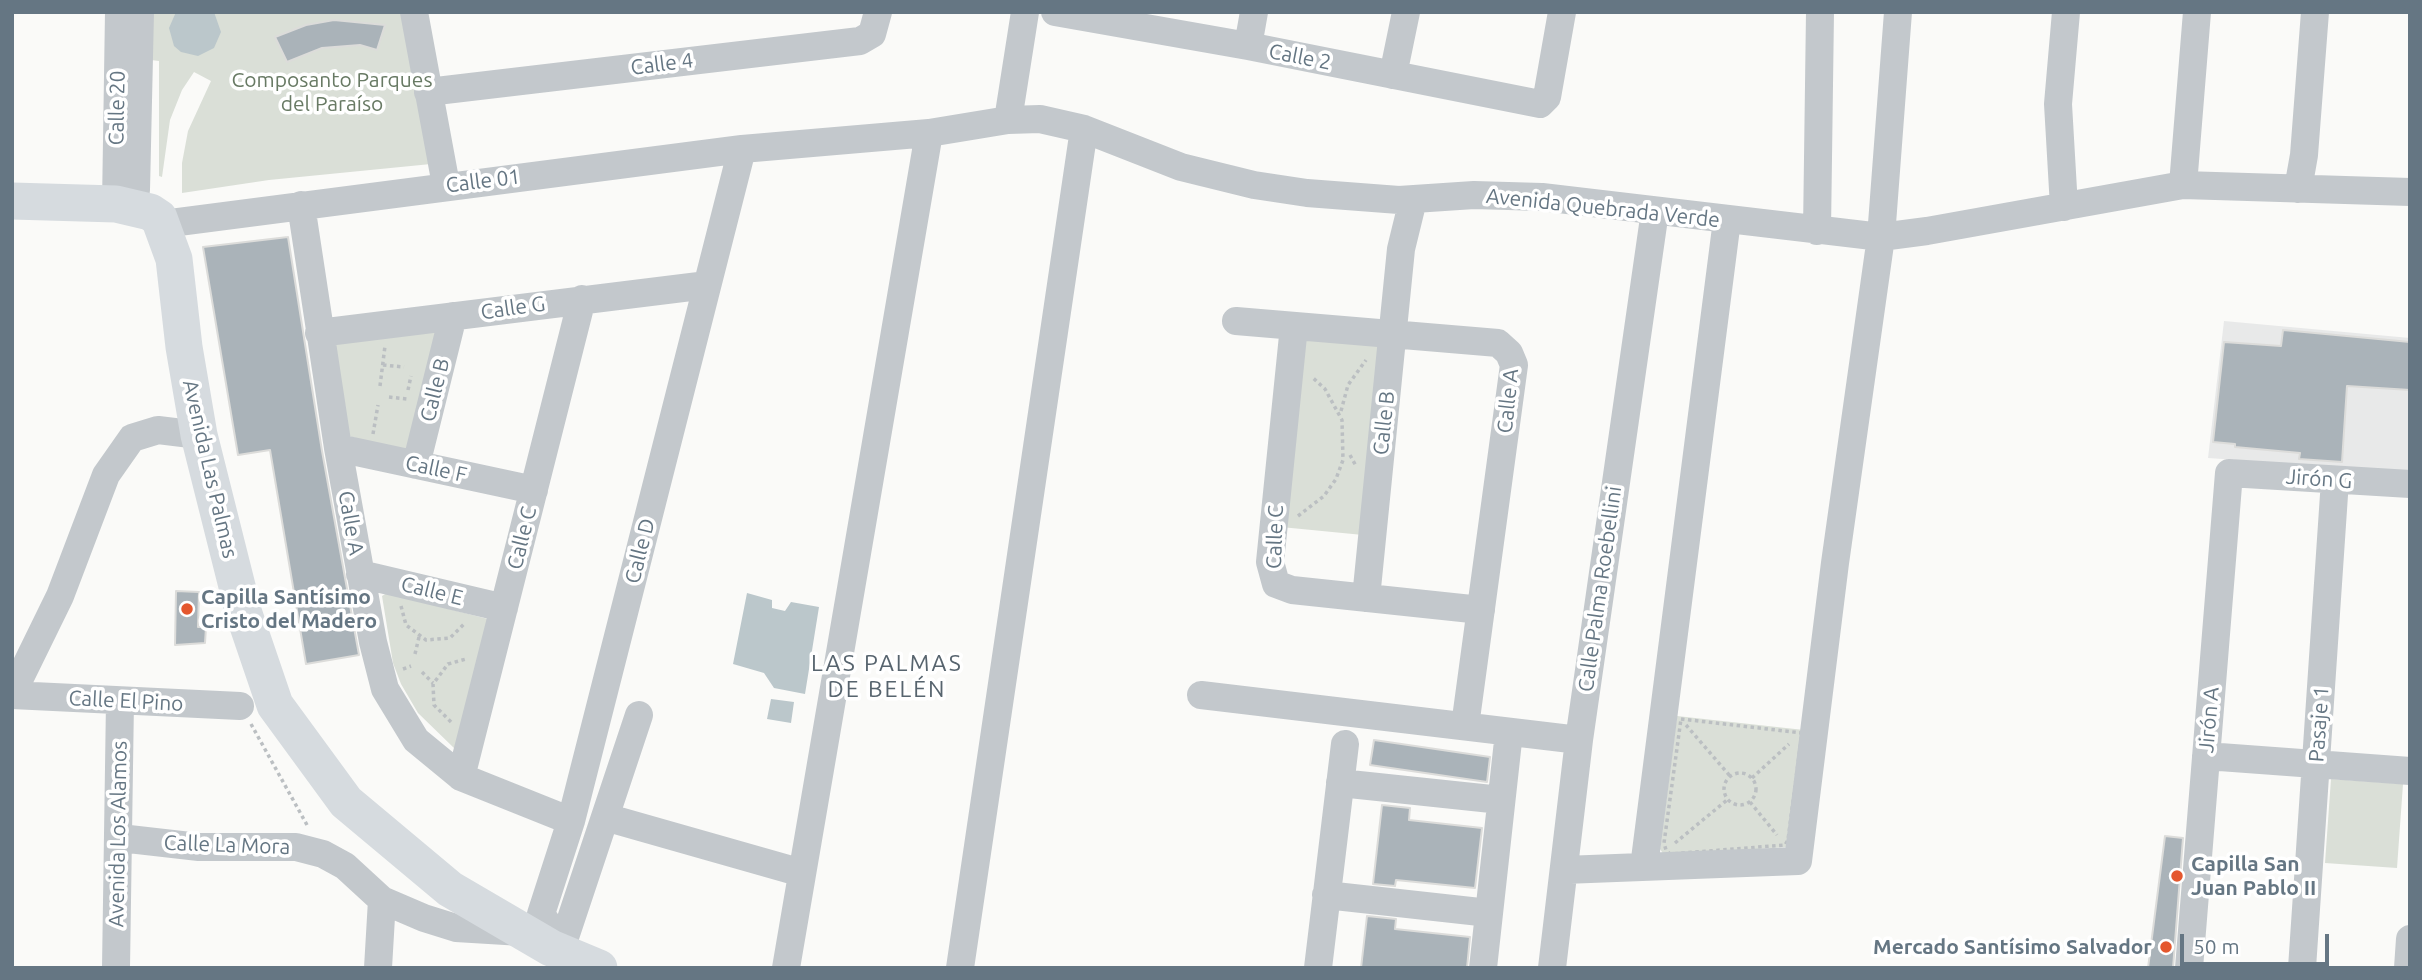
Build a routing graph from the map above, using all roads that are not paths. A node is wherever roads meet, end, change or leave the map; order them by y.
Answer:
1 (119, 12) edge
2 (140, 12) edge
3 (414, 12) edge
4 (878, 12) edge
5 (1025, 12) edge
6 (1055, 12) edge
7 (1254, 12) edge
8 (1406, 12) edge
9 (1562, 12) edge
10 (1820, 12) edge
11 (1898, 12) edge
12 (2066, 12) edge
13 (2197, 12) edge
14 (2315, 12) edge
15 (1127, 18) edge
16 (1248, 46) junction
17 (1393, 75) junction
18 (428, 92) junction
19 (1008, 120) junction
20 (1084, 129) junction
21 (929, 133) junction
22 (804, 142) joint
23 (741, 149) junction
24 (446, 185) junction
25 (2183, 186) junction
26 (2298, 189) junction
27 (2410, 192) edge
28 (126, 197) junction
29 (1406, 200) junction
30 (12, 201) edge
31 (301, 205) junction
32 (2064, 207) junction
33 (1655, 211) junction
34 (1727, 220) junction
35 (163, 224) junction
36 (1816, 230) junction
37 (1881, 237) junction
38 (707, 285) junction
39 (582, 299) junction
40 (453, 316) junction
41 (1236, 321) dead end
42 (1294, 326) junction
43 (319, 333) junction
44 (1383, 344) junction
45 (199, 435) junction
46 (338, 448) junction
47 (416, 465) junction
48 (2229, 473) joint
49 (2335, 480) junction
50 (2410, 484) edge
51 (534, 490) junction
52 (360, 574) junction
53 (1366, 598) junction
54 (504, 608) junction
55 (1480, 610) junction
56 (12, 695) edge
57 (1200, 695) dead end
58 (120, 701) junction
59 (240, 706) road end
60 (639, 715) dead end
61 (1465, 726) junction
62 (1508, 732) junction
63 (1579, 740) junction
64 (1345, 744) dead end
65 (2206, 756) junction
66 (2316, 764) junction
67 (2410, 771) edge
68 (461, 777) junction
69 (1340, 783) junction
70 (1501, 800) junction
71 (605, 817) junction
72 (571, 821) junction
73 (120, 838) junction
74 (1652, 861) junction
75 (1564, 870) junction
76 (802, 873) junction
77 (1326, 895) junction
78 (382, 900) junction
79 (1489, 913) junction
80 (522, 932) junction
81 (2410, 939) edge
82 (561, 949) junction
83 (116, 968) edge
84 (378, 968) edge
85 (599, 968) edge
86 (786, 968) edge
87 (960, 968) edge
88 (1318, 968) edge
89 (1483, 968) edge
90 (1552, 968) edge
91 (2189, 968) edge
92 (2302, 968) edge
93 (2408, 968) edge

1 - 28 street, Calle 20
2 - 28 street
3 - 18 street
4 - 18 street, Calle 4
5 - 19 street
6 - 15 street, Calle 2
7 - 16 street
8 - 17 street
9 - 17 street, Calle 2
10 - 36 street
11 - 37 street
12 - 32 street
13 - 25 street
14 - 26 street
15 - 16 street, Calle 2
16 - 17 street, Calle 2
18 - 24 street
19 - 20 street, Avenida Quebrada Verde
19 - 21 street, Avenida Quebrada Verde
20 - 29 street, Avenida Quebrada Verde
20 - 87 street
21 - 22 street, Avenida Quebrada Verde
21 - 76 street
22 - 23 street, Calle 01
23 - 24 street, Calle 01
23 - 38 street, Calle D
24 - 31 street, Calle 01
25 - 26 street, Avenida Quebrada Verde
25 - 32 street, Avenida Quebrada Verde
26 - 27 street, Avenida Quebrada Verde
28 - 30 main road
28 - 35 main road
29 - 33 street, Avenida Quebrada Verde
29 - 44 street, Calle B
31 - 35 street, Calle 01
31 - 43 street, Calle A
32 - 37 street, Avenida Quebrada Verde
33 - 34 street, Avenida Quebrada Verde
33 - 63 street, Calle Palma Roebellini
34 - 36 street, Avenida Quebrada Verde
34 - 74 street
35 - 45 main road, Avenida Las Palmas
36 - 37 street, Avenida Quebrada Verde
37 - 74 street
38 - 39 street, Calle G
38 - 72 street, Calle D
39 - 40 street, Calle G
39 - 51 street, Calle C
40 - 43 street, Calle G
40 - 47 street, Calle B
41 - 42 street, Calle A
42 - 44 street, Calle A
42 - 53 street, Calle C
43 - 46 street, Calle A
44 - 53 street, Calle B
44 - 55 street, Calle A
45 - 56 street
45 - 80 main road, Avenida Las Palmas
46 - 47 street, Calle F
46 - 52 street, Calle A
47 - 51 street, Calle F
48 - 49 street, Jirón G
48 - 65 street, Jirón A
49 - 50 street, Jirón G
49 - 66 street, Pasaje 1
51 - 54 street, Calle C
52 - 54 street, Calle E
52 - 68 street, Calle A
53 - 55 street, Calle C
54 - 68 street, Calle C
55 - 61 street, Calle A
56 - 58 street, Calle El Pino
57 - 61 street
58 - 59 street, Calle El Pino
58 - 73 street, Avenida Los Alamos
60 - 71 street
61 - 62 street
62 - 63 street
62 - 70 street
63 - 75 street, Calle Palma Roebellini
64 - 69 street
65 - 66 street
65 - 91 street, Jirón A
66 - 67 street
66 - 92 street, Pasaje 1
68 - 72 street, Calle A
69 - 70 street
69 - 77 street
70 - 79 street
71 - 76 street
71 - 82 street
72 - 82 street, Calle D
73 - 78 street, Calle La Mora
73 - 83 street, Avenida Los Alamos
74 - 75 street
75 - 90 street, Calle Palma Roebellini
76 - 86 street
77 - 79 street
77 - 88 street
78 - 80 street, Calle La Mora
78 - 84 street
79 - 89 street
80 - 82 main road, Avenida Las Palmas
81 - 93 street
82 - 85 main road, Avenida Las Palmas

